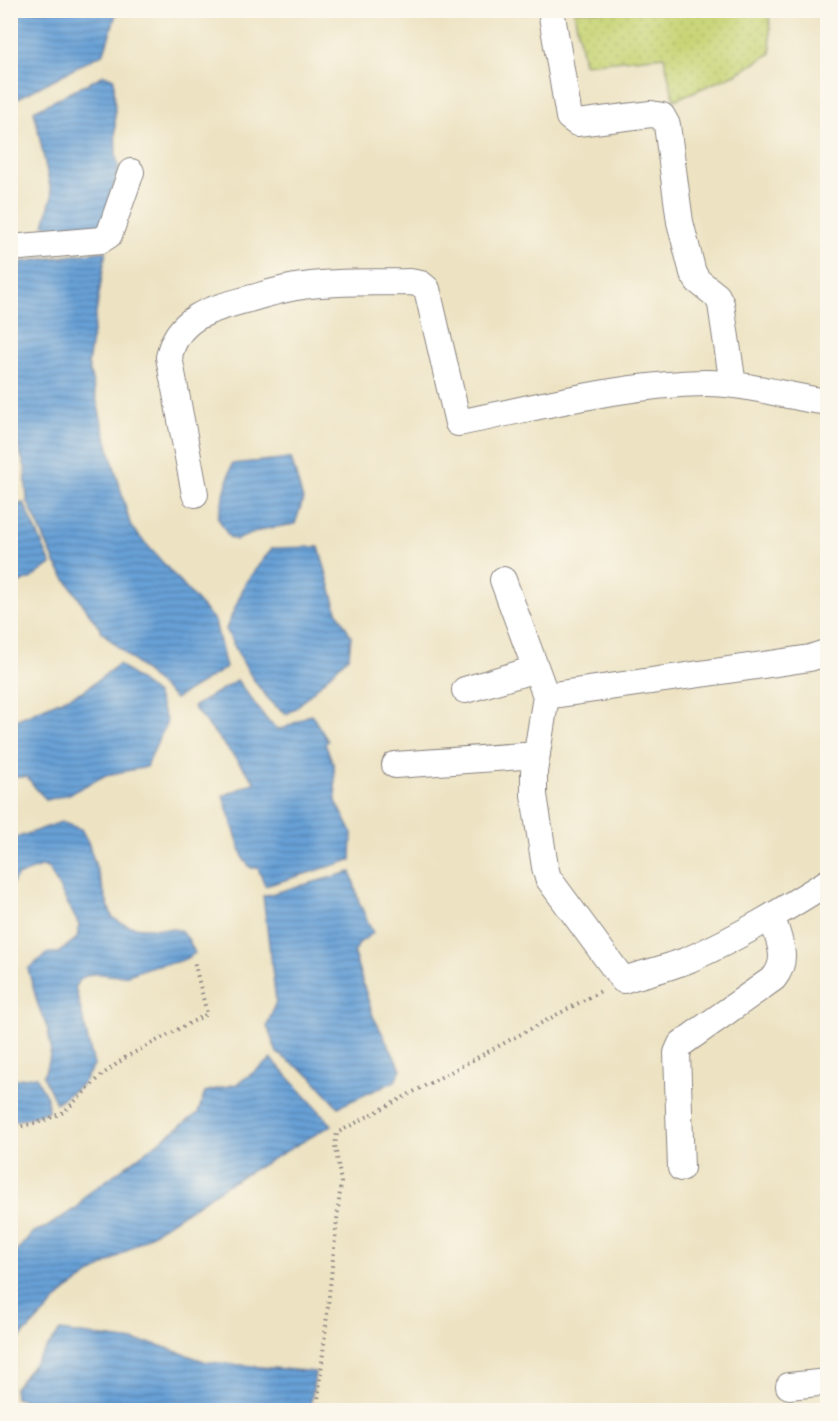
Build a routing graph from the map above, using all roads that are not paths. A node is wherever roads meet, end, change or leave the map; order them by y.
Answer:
1 (551, 10) edge
2 (131, 172) dead end
3 (10, 248) edge
4 (733, 385) junction
5 (828, 402) edge
6 (195, 494) dead end
7 (503, 580) dead end
8 (828, 652) edge
9 (536, 669) junction
10 (465, 690) dead end
11 (546, 696) junction
12 (537, 755) junction
13 (395, 765) dead end
14 (828, 882) edge
15 (772, 917) junction
16 (681, 1168) dead end
17 (828, 1382) edge
18 (789, 1386) dead end

1 - 4 street
2 - 3 street
4 - 5 street
4 - 6 street
7 - 9 street
8 - 11 street
9 - 10 street
9 - 11 street
11 - 12 street
12 - 13 street
12 - 15 street
14 - 15 street
15 - 16 street
17 - 18 street

